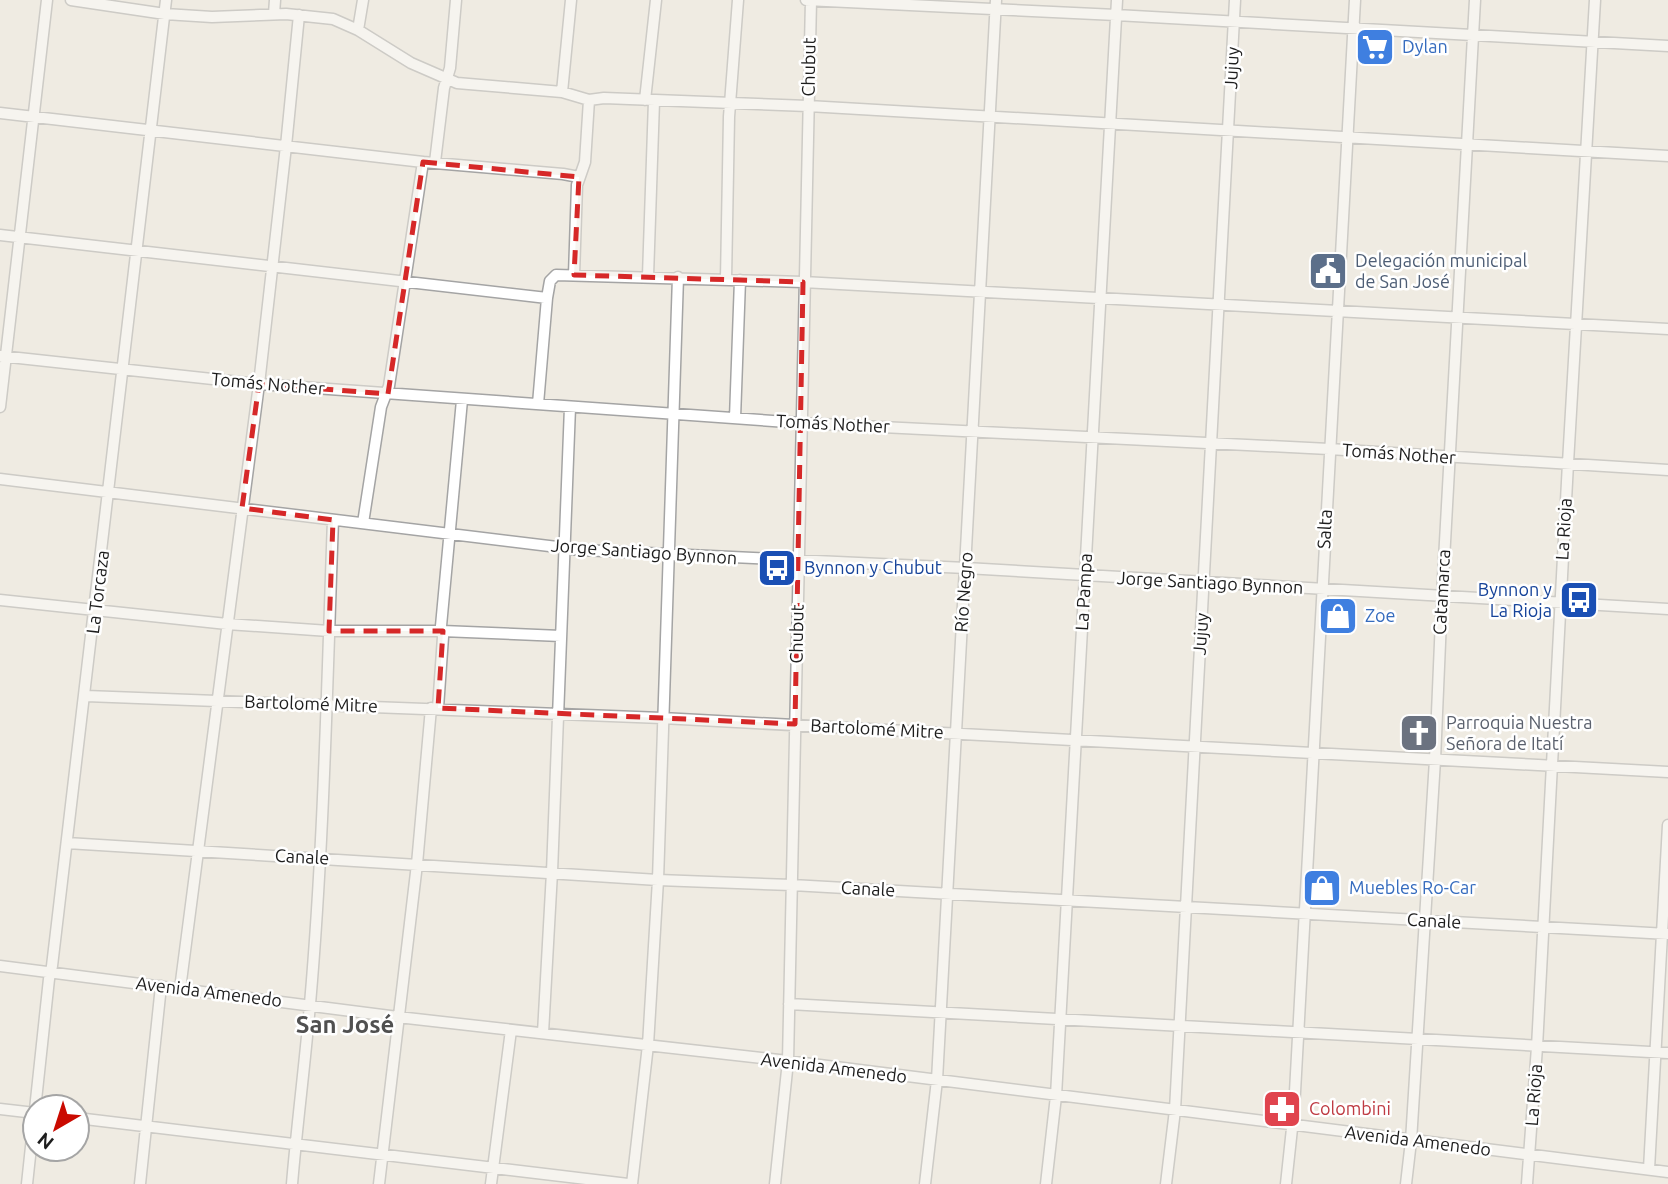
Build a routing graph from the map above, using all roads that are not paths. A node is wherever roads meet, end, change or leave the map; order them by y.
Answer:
1 (47, 0) edge
2 (71, 0) edge
3 (166, 0) edge
4 (275, 0) edge
5 (363, 0) edge
6 (456, 0) edge
7 (571, 0) edge
8 (656, 0) edge
9 (738, 0) edge
10 (809, 0) edge
11 (1117, 0) edge
12 (1236, 0) edge
13 (1355, 0) edge
14 (1475, 0) edge
15 (1595, 0) edge
16 (996, 5) edge
17 (164, 14) junction
18 (274, 14) junction
19 (299, 15) junction
20 (1116, 15) junction
21 (1234, 21) junction
22 (1353, 29) junction
23 (358, 30) junction
24 (1473, 34) junction
25 (1593, 42) junction
26 (1668, 46) edge
27 (447, 79) junction
28 (562, 92) junction
29 (589, 100) junction
30 (650, 100) junction
31 (730, 104) junction
32 (808, 106) junction
33 (0, 113) edge
34 (34, 117) junction
35 (990, 118) junction
36 (1110, 125) junction
37 (1228, 131) junction
38 (153, 132) junction
39 (1348, 138) junction
40 (1467, 143) junction
41 (286, 146) junction
42 (1587, 152) junction
43 (1668, 156) edge
44 (423, 162) junction
45 (435, 162) junction
46 (579, 177) junction
47 (0, 235) edge
48 (20, 238) junction
49 (138, 251) junction
50 (272, 267) junction
51 (574, 275) junction
52 (648, 276) junction
53 (678, 277) junction
54 (726, 279) junction
55 (740, 280) junction
56 (404, 282) junction
57 (803, 282) junction
58 (982, 291) junction
59 (547, 298) junction
60 (1099, 298) junction
61 (1220, 304) junction
62 (1338, 310) junction
63 (1457, 318) junction
64 (1577, 324) junction
65 (1668, 329) edge
66 (3, 357) edge
67 (124, 370) junction
68 (259, 384) junction
69 (386, 394) junction
70 (462, 400) junction
71 (538, 404) junction
72 (0, 407) edge
73 (570, 407) junction
74 (673, 414) junction
75 (735, 418) junction
76 (801, 423) junction
77 (973, 431) junction
78 (1092, 438) junction
79 (1211, 443) junction
80 (1329, 449) junction
81 (1449, 457) junction
82 (1567, 463) junction
83 (1668, 470) edge
84 (0, 478) edge
85 (110, 492) junction
86 (242, 508) junction
87 (332, 520) junction
88 (363, 523) junction
89 (449, 533) junction
90 (564, 548) junction
91 (669, 555) junction
92 (799, 560) junction
93 (966, 568) junction
94 (1085, 576) junction
95 (1204, 583) junction
96 (1322, 589) junction
97 (1442, 596) junction
98 (0, 600) edge
99 (1560, 604) junction
100 (1668, 609) edge
101 (95, 610) junction
102 (227, 624) junction
103 (329, 631) junction
104 (442, 631) junction
105 (561, 636) junction
106 (86, 696) junction
107 (217, 701) junction
108 (328, 706) junction
109 (434, 708) junction
110 (558, 713) junction
111 (662, 718) junction
112 (795, 724) junction
113 (955, 733) junction
114 (1075, 739) junction
115 (1193, 746) junction
116 (1314, 754) junction
117 (1435, 760) junction
118 (1552, 765) junction
119 (1668, 772) edge
120 (1668, 825) edge
121 (68, 843) junction
122 (199, 852) junction
123 (320, 858) junction
124 (417, 864) junction
125 (552, 872) junction
126 (657, 880) junction
127 (792, 885) junction
128 (947, 894) junction
129 (1066, 900) junction
130 (1185, 907) junction
131 (1305, 914) junction
132 (1424, 921) junction
133 (1544, 928) junction
134 (1666, 934) edge
135 (0, 966) edge
136 (51, 972) junction
137 (161, 986) junction
138 (180, 989) junction
139 (789, 1004) junction
140 (310, 1005) junction
141 (940, 1014) junction
142 (398, 1017) junction
143 (1059, 1019) junction
144 (1178, 1026) junction
145 (511, 1030) junction
146 (544, 1033) junction
147 (1298, 1033) junction
148 (1417, 1040) junction
149 (648, 1045) junction
150 (1537, 1047) junction
151 (1655, 1052) junction
152 (1668, 1053) edge
153 (788, 1061) junction
154 (937, 1080) junction
155 (37, 1093) edge
156 (1056, 1096) junction
157 (0, 1110) edge
158 (1174, 1110) junction
159 (21, 1112) edge
160 (91, 1119) edge
161 (146, 1125) junction
162 (1293, 1126) junction
163 (1411, 1141) junction
164 (295, 1143) junction
165 (383, 1154) junction
166 (1531, 1155) junction
167 (29, 1163) edge
168 (493, 1168) junction
169 (1649, 1169) junction
170 (1668, 1172) edge
171 (27, 1184) edge
172 (140, 1184) edge
173 (292, 1184) edge
174 (379, 1184) edge
175 (491, 1184) edge
176 (630, 1184) edge
177 (775, 1184) edge
178 (925, 1184) edge
179 (1046, 1184) edge
180 (1166, 1184) edge
181 (1286, 1184) edge
182 (1406, 1184) edge
183 (1527, 1184) edge

1 - 34 street
2 - 17 street
3 - 17 street, La Torcaza
4 - 18 street
5 - 23 street
6 - 27 street
7 - 28 street
8 - 30 street
9 - 31 street
10 - 16 street
10 - 32 street, Chubut
11 - 20 street, La Pampa
12 - 21 street, Jujuy
13 - 22 street, Salta
14 - 24 street, Catamarca
15 - 25 street, La Rioja
16 - 20 street
16 - 35 street, Río Negro
17 - 18 street
17 - 38 street, La Torcaza
18 - 19 street
19 - 23 street
19 - 41 street
20 - 21 street
20 - 36 street, La Pampa
21 - 22 street
21 - 37 street, Jujuy
22 - 24 street
22 - 39 street, Salta
23 - 27 street
24 - 25 street
24 - 40 street, Catamarca
25 - 26 street
25 - 42 street, La Rioja
27 - 28 street
27 - 45 street
28 - 29 street
29 - 30 street
29 - 46 street
30 - 31 street
30 - 52 street
31 - 32 street
31 - 54 street
32 - 35 street
32 - 57 street, Chubut
33 - 34 street
34 - 38 street
34 - 48 street
35 - 36 street
35 - 58 street, Río Negro
36 - 37 street
36 - 60 street, La Pampa
37 - 39 street
37 - 61 street, Jujuy
38 - 41 street
38 - 49 street, La Torcaza
39 - 40 street
39 - 62 street, Salta
40 - 42 street
40 - 63 street, Catamarca
41 - 44 street
41 - 50 street
42 - 43 street
42 - 64 street, La Rioja
44 - 45 street
44 - 56 street
45 - 46 street
46 - 51 street
47 - 48 street
48 - 49 street
48 - 66 street
49 - 50 street
49 - 67 street, La Torcaza
50 - 56 street
50 - 68 street
51 - 52 street
51 - 59 street
52 - 53 street
53 - 54 street
53 - 74 street
54 - 55 street
55 - 57 street
55 - 75 street
56 - 59 street
56 - 69 street
57 - 58 street
57 - 76 street, Chubut
58 - 60 street
58 - 77 street, Río Negro
59 - 71 street
60 - 61 street
60 - 78 street, La Pampa
61 - 62 street
61 - 79 street, Jujuy
62 - 63 street
62 - 80 street, Salta
63 - 64 street
63 - 81 street, Catamarca
64 - 65 street
64 - 82 street, La Rioja
66 - 67 street, Tomás Nother
66 - 72 street
67 - 68 street, Tomás Nother
67 - 85 street, La Torcaza
68 - 69 street, Tomás Nother
68 - 86 street
69 - 70 street, Tomás Nother
69 - 88 street
70 - 71 street, Tomás Nother
70 - 89 street
71 - 73 street, Tomás Nother
73 - 74 street, Tomás Nother
73 - 90 street
74 - 75 street, Tomás Nother
74 - 91 street
75 - 76 street, Tomás Nother
76 - 77 street, Tomás Nother
76 - 92 street, Chubut
77 - 78 street, Tomás Nother
77 - 93 street, Río Negro
78 - 79 street, Tomás Nother
78 - 94 street, La Pampa
79 - 80 street, Tomás Nother
79 - 95 street, Jujuy
80 - 81 street, Tomás Nother
80 - 96 street, Salta
81 - 82 street, Tomás Nother
81 - 97 street, Catamarca
82 - 83 street, Tomás Nother
82 - 99 street, La Rioja
84 - 85 street, Jorge Santiago Bynnon
85 - 86 street, Jorge Santiago Bynnon
85 - 101 street, La Torcaza
86 - 87 street, Jorge Santiago Bynnon
86 - 102 street
87 - 88 street, Jorge Santiago Bynnon
87 - 103 street
88 - 89 street, Jorge Santiago Bynnon
89 - 90 street, Jorge Santiago Bynnon
89 - 104 street
90 - 91 street, Jorge Santiago Bynnon
90 - 105 street
91 - 92 street, Jorge Santiago Bynnon
91 - 111 street
92 - 93 street, Jorge Santiago Bynnon
92 - 112 street, Chubut
93 - 94 street, Jorge Santiago Bynnon
93 - 113 street, Río Negro
94 - 95 street, Jorge Santiago Bynnon
94 - 114 street, La Pampa
95 - 96 street, Jorge Santiago Bynnon
95 - 115 street, Jujuy
96 - 97 street, Jorge Santiago Bynnon
96 - 116 street, Salta
97 - 99 street, Jorge Santiago Bynnon
97 - 117 street, Catamarca
98 - 101 street
99 - 100 street, Jorge Santiago Bynnon
99 - 118 street, La Rioja
101 - 102 street
101 - 106 street, La Torcaza
102 - 103 street
102 - 107 street
103 - 104 street
103 - 108 street
104 - 105 street
104 - 109 street
105 - 110 street
106 - 107 street, Bartolomé Mitre
106 - 121 street, La Torcaza
107 - 108 street, Bartolomé Mitre
107 - 122 street
108 - 109 street, Bartolomé Mitre
108 - 123 street
109 - 110 street, Bartolomé Mitre
109 - 124 street
110 - 111 street, Bartolomé Mitre
110 - 125 street
111 - 112 street, Bartolomé Mitre
111 - 126 street
112 - 113 street, Bartolomé Mitre
112 - 127 street, Chubut
113 - 114 street, Bartolomé Mitre
113 - 128 street, Río Negro
114 - 115 street, Bartolomé Mitre
114 - 129 street, La Pampa
115 - 116 street, Bartolomé Mitre
115 - 130 street, Jujuy
116 - 117 street, Bartolomé Mitre
116 - 131 street, Salta
117 - 118 street, Bartolomé Mitre
117 - 132 street, Catamarca
118 - 119 street, Bartolomé Mitre
118 - 133 street, La Rioja
120 - 134 street
121 - 122 street, Canale
121 - 136 street, La Torcaza
122 - 123 street, Canale
122 - 138 street
123 - 124 street, Canale
123 - 140 street
124 - 125 street, Canale
124 - 142 street
125 - 126 street, Canale
125 - 146 street
126 - 127 street, Canale
126 - 149 street
127 - 128 street, Canale
127 - 139 street, Chubut
128 - 129 street, Canale
128 - 141 street, Río Negro
129 - 130 street, Canale
129 - 143 street, La Pampa
130 - 131 street, Canale
130 - 144 street, Jujuy
131 - 132 street, Canale
131 - 147 street, Salta
132 - 133 street, Canale
132 - 148 street, Catamarca
133 - 134 street, Canale
133 - 150 street, La Rioja
134 - 151 street
135 - 136 street, Avenida Amenedo
136 - 137 street, Avenida Amenedo
136 - 155 street, La Torcaza
137 - 138 street, Avenida Amenedo
137 - 161 street
138 - 140 street, Avenida Amenedo
139 - 141 street
139 - 153 street, Chubut
140 - 142 street, Avenida Amenedo
140 - 164 street
141 - 143 street
141 - 154 street, Río Negro
142 - 145 street, Avenida Amenedo
142 - 165 street
143 - 144 street
143 - 156 street, La Pampa
144 - 147 street
144 - 158 street, Jujuy
145 - 146 street, Avenida Amenedo
145 - 168 street
146 - 149 street, Avenida Amenedo
147 - 148 street
147 - 162 street, Salta
148 - 150 street
148 - 163 street, Catamarca
149 - 153 street, Avenida Amenedo
149 - 176 street
150 - 151 street
150 - 166 street, La Rioja
151 - 152 street
151 - 169 street
153 - 154 street, Avenida Amenedo
153 - 177 street, Chubut
154 - 156 street, Avenida Amenedo
154 - 178 street, Río Negro
156 - 158 street, Avenida Amenedo
156 - 179 street, La Pampa
157 - 159 street
158 - 162 street, Avenida Amenedo
158 - 180 street, Jujuy
160 - 161 street
161 - 164 street
161 - 172 street
162 - 163 street, Avenida Amenedo
162 - 181 street, Salta
163 - 166 street, Avenida Amenedo
163 - 182 street, Catamarca
164 - 165 street
164 - 173 street
165 - 168 street
165 - 174 street
166 - 169 street, Avenida Amenedo
166 - 183 street, La Rioja
167 - 171 street, La Torcaza
168 - 175 street
168 - 176 street
169 - 170 street, Avenida Amenedo

